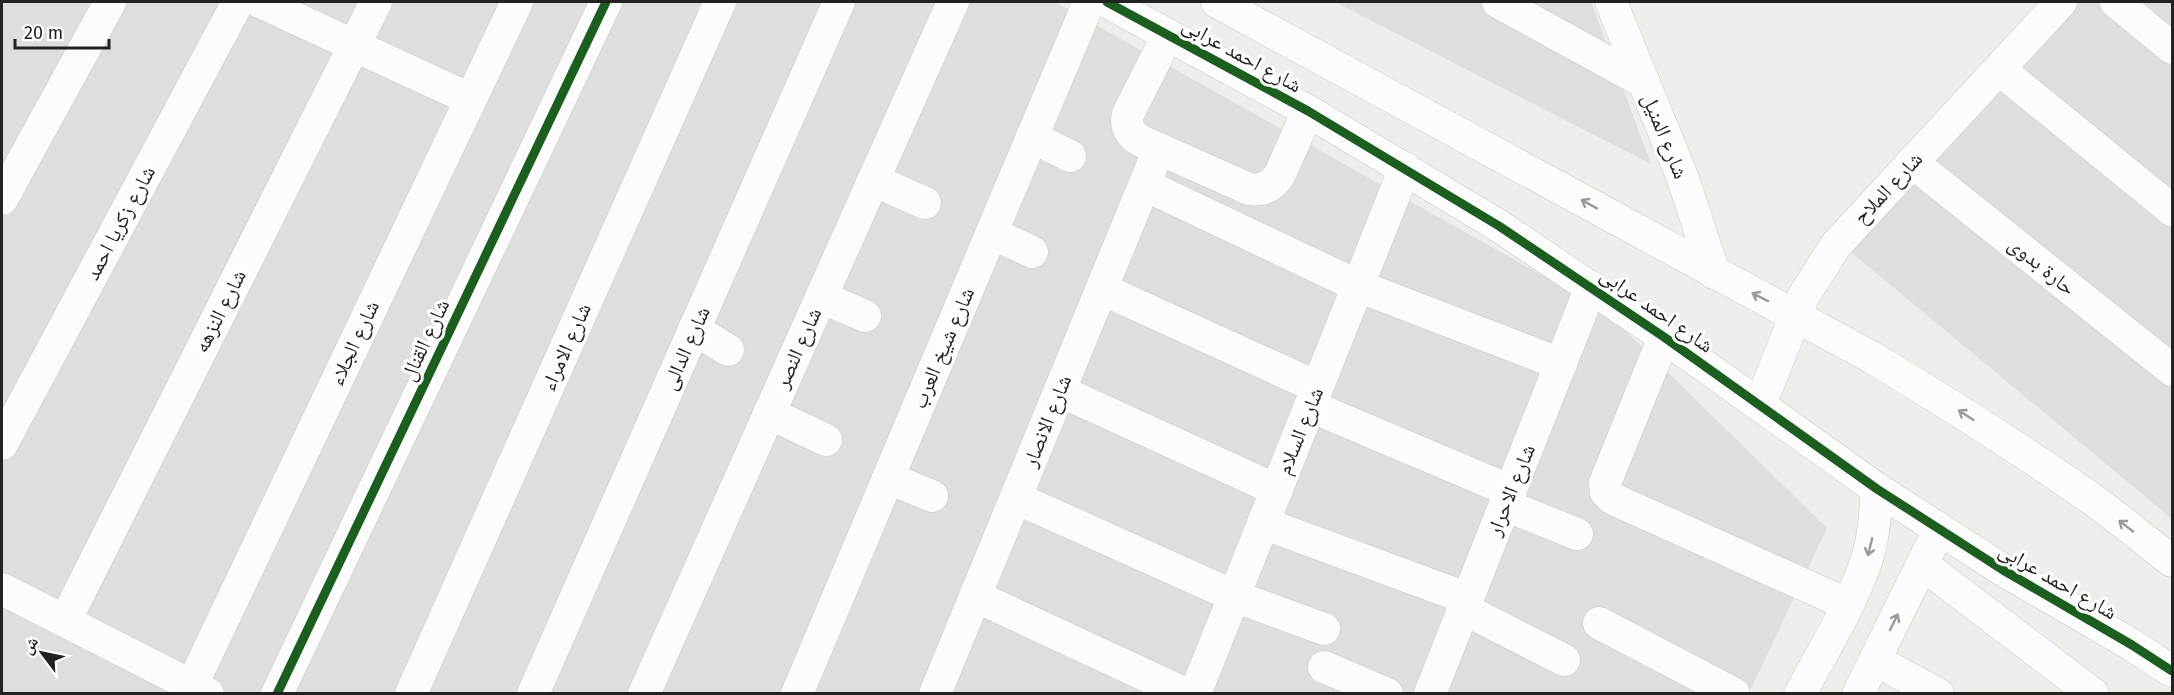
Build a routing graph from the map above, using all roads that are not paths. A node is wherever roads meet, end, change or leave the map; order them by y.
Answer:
1 (110, 2) edge
2 (238, 2) edge
3 (260, 2) edge
4 (376, 2) edge
5 (517, 2) edge
6 (606, 2) edge
7 (720, 2) edge
8 (839, 2) edge
9 (953, 2) edge
10 (1089, 2) edge
11 (1107, 2) edge
12 (1217, 2) edge
13 (1498, 2) edge
14 (1611, 2) edge
15 (2061, 2) edge
16 (2116, 2) edge
17 (1266, 13) edge
18 (1168, 35) junction
19 (354, 45) junction
20 (2172, 48) edge
21 (1999, 69) junction
22 (1644, 82) junction
23 (470, 99) junction
24 (1308, 111) junction
25 (1032, 138) junction
26 (1159, 149) junction
27 (1070, 156) dead end
28 (1912, 162) junction
29 (1405, 168) junction
30 (873, 180) junction
31 (1145, 185) junction
32 (2, 200) edge
33 (925, 203) dead end
34 (2172, 210) edge
35 (992, 233) junction
36 (1032, 252) dead end
37 (1714, 273) junction
38 (1358, 286) junction
39 (1591, 286) junction
40 (1102, 289) junction
41 (821, 297) junction
42 (1795, 315) junction
43 (865, 316) dead end
44 (694, 329) junction
45 (1665, 337) junction
46 (728, 350) dead end
47 (1561, 364) junction
48 (2172, 370) edge
49 (1060, 391) junction
50 (1314, 397) junction
51 (1760, 405) junction
52 (769, 413) junction
53 (825, 440) dead end
54 (2, 444) edge
55 (888, 478) junction
56 (1877, 489) junction
57 (1277, 490) junction
58 (932, 496) dead end
59 (1016, 498) junction
60 (1508, 498) junction
61 (1263, 523) junction
62 (1939, 530) junction
63 (1577, 534) dead end
64 (2171, 558) edge
65 (1922, 564) junction
66 (3, 594) edge
67 (975, 596) junction
68 (1234, 596) junction
69 (1464, 603) junction
70 (1847, 604) junction
71 (64, 621) junction
72 (1599, 624) dead end
73 (1324, 629) dead end
74 (1563, 660) dead end
75 (1875, 660) junction
76 (1324, 667) dead end
77 (2172, 671) edge
78 (185, 687) edge
79 (277, 693) edge
80 (411, 693) edge
81 (533, 693) edge
82 (644, 693) edge
83 (797, 693) edge
84 (935, 693) edge
85 (1186, 693) edge
86 (1195, 693) edge
87 (1387, 693) edge
88 (1430, 693) edge
89 (1734, 693) edge
90 (1800, 693) edge
91 (1858, 693) edge
92 (1938, 693) edge
93 (2093, 693) edge

1 - 32 street
2 - 54 street, شارع زكريا احمد
3 - 19 street
4 - 19 street, شارع النزهه
5 - 23 street, شارع الجلاء
6 - 79 street, شارع القنال
7 - 80 street, شارع الامراء
8 - 44 street, شارع الدالى
9 - 30 street, شارع النصر
10 - 25 street, شارع شيخ العرب
11 - 18 street, شارع احمد عرابى
12 - 17 street, شارع احمد عرابى
13 - 22 street
14 - 22 street, شارع المنيل
15 - 21 street, شارع الملاح
16 - 20 street
37 -> 17 street, شارع احمد عرابى
18 - 24 street, شارع احمد عرابى
18 - 26 street
19 - 23 street
19 - 71 street, شارع النزهه
21 - 28 street, شارع الملاح
21 - 34 street
22 - 37 street, شارع المنيل
23 - 78 street, شارع الجلاء
24 - 26 street
24 - 29 street, شارع احمد عرابى
25 - 27 street
25 - 35 street, شارع شيخ العرب
26 - 31 street, شارع الانصار
28 - 42 street, شارع الملاح
28 - 48 street, حارة بدوى
29 - 38 street, شارع السلام
29 - 39 street, شارع احمد عرابى
30 - 33 street
30 - 41 street, شارع النصر
31 - 38 street
31 - 40 street, شارع الانصار
35 - 36 street
35 - 55 street, شارع شيخ العرب
42 -> 37 street, شارع احمد عرابى
38 - 47 street
38 - 50 street, شارع السلام
39 - 45 street, شارع احمد عرابى
39 - 47 street, شارع الاحرار
40 - 49 street, شارع الانصار
40 - 50 street
41 - 43 street
41 - 52 street, شارع النصر
42 - 51 street, شارع الملاح
64 -> 42 street, شارع احمد عرابى
44 - 46 street
44 - 81 street, شارع الدالى
45 - 51 street, شارع احمد عرابى
45 - 70 street
47 - 60 street, شارع الاحرار
49 - 57 street
49 - 59 street, شارع الانصار
50 - 57 street, شارع السلام
50 - 60 street
51 - 56 street, شارع احمد عرابى
52 - 53 street
52 - 82 street, شارع النصر
55 - 58 street
55 - 83 street, شارع شيخ العرب
56 - 62 street, شارع احمد عرابى
56 -> 70 street
57 - 61 street, شارع السلام
59 - 67 street, شارع الانصار
59 - 68 street
60 - 63 street
60 - 69 street, شارع الاحرار
61 - 68 street, شارع السلام
61 - 69 street
62 - 65 street
62 - 77 street, شارع احمد عرابى
75 -> 65 street
65 - 93 street
66 - 71 street
67 - 84 street, شارع الانصار
67 - 85 street
68 - 73 street
68 - 86 street, شارع السلام
69 - 74 street
69 - 88 street, شارع الاحرار
70 - 90 street
71 - 78 street
72 - 89 street
75 - 91 street
75 - 92 street
76 - 87 street

